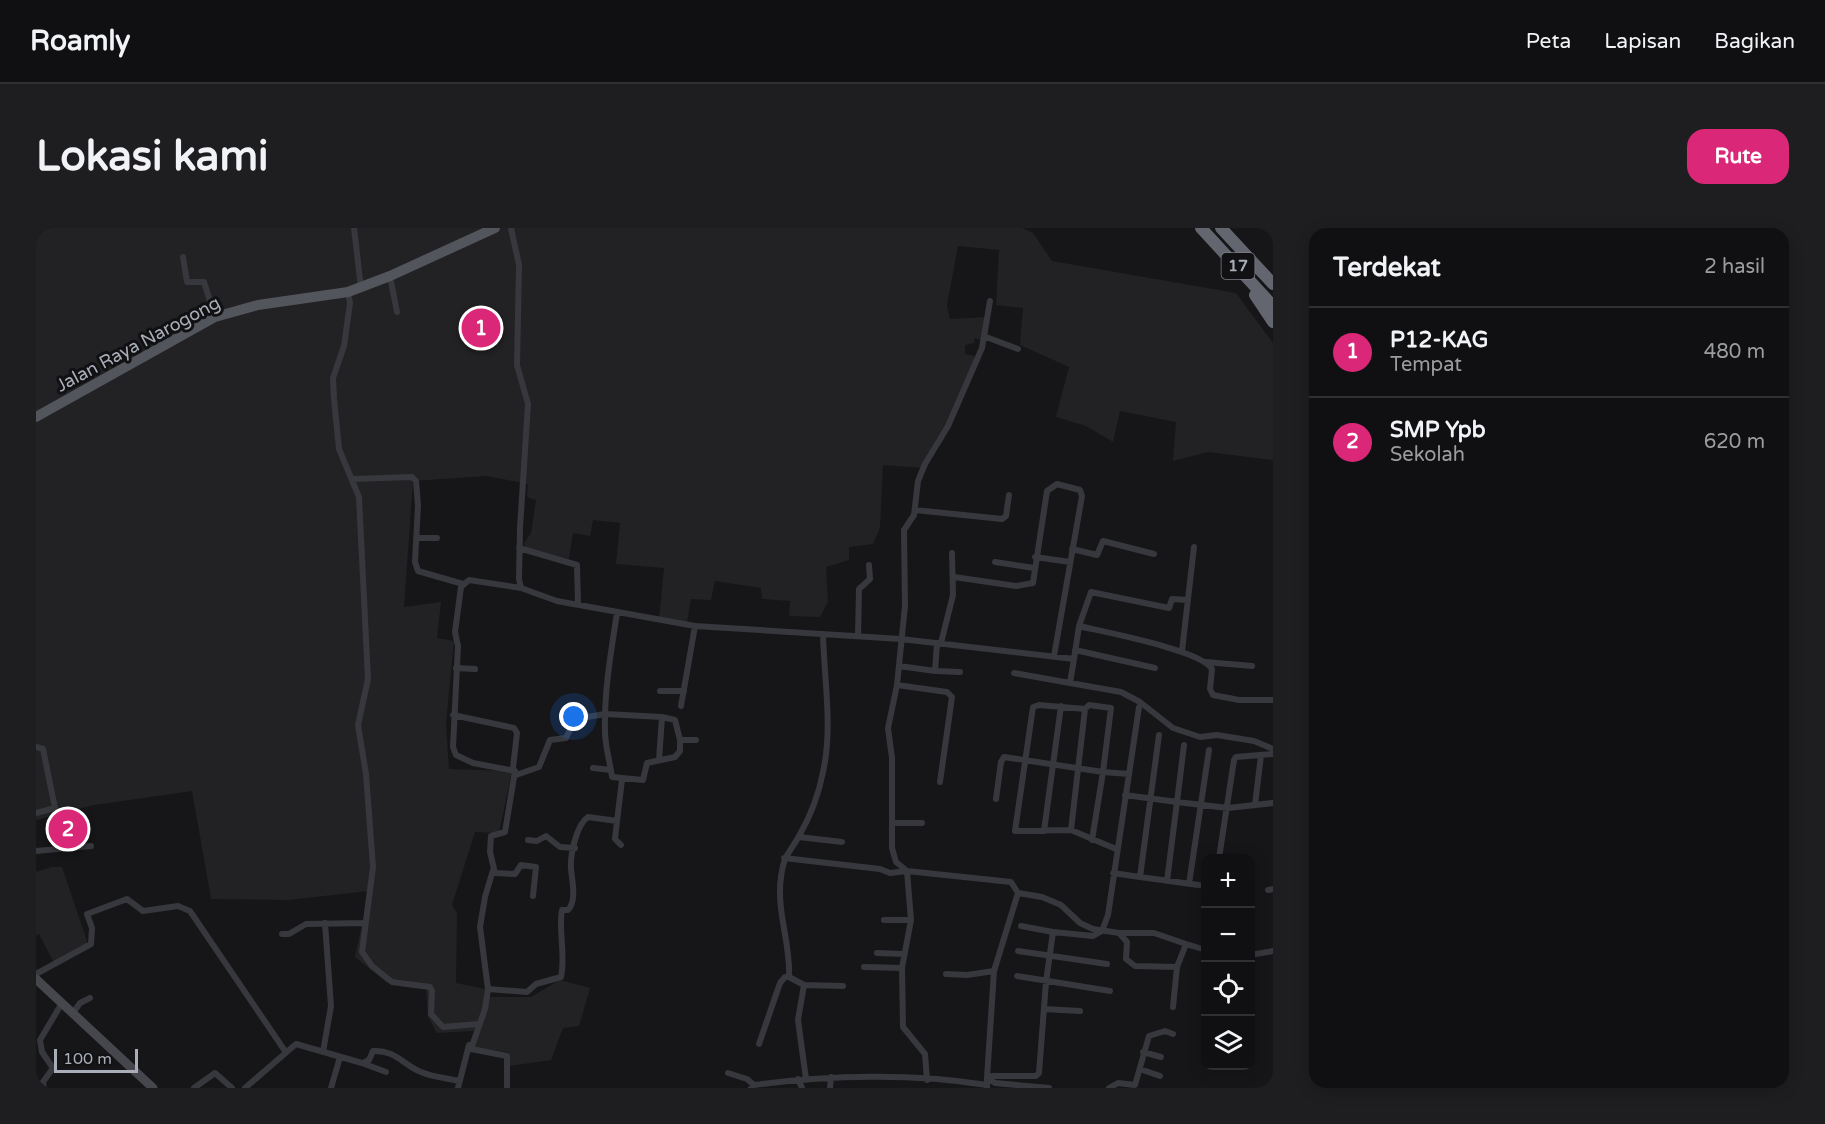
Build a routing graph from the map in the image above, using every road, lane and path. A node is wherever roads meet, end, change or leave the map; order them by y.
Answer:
1 (354, 228) edge
2 (495, 228) edge
3 (511, 228) edge
4 (1202, 228) edge
5 (1221, 228) edge
6 (1225, 252) junction
7 (183, 257) dead end
8 (390, 276) junction
9 (1273, 284) edge
10 (361, 288) junction
11 (348, 292) junction
12 (990, 301) dead end
13 (1273, 306) edge
14 (397, 312) dead end
15 (215, 317) junction
16 (1273, 322) edge
17 (986, 337) junction
18 (1018, 349) dead end
19 (36, 417) edge
20 (352, 479) junction
21 (1009, 495) dead end
22 (915, 510) junction
23 (417, 538) junction
24 (437, 538) dead end
25 (1194, 547) dead end
26 (519, 548) junction
27 (1072, 549) junction
28 (952, 553) dead end
29 (1154, 554) dead end
30 (1035, 556) junction
31 (996, 562) dead end
32 (1070, 562) junction
33 (869, 565) dead end
34 (1034, 568) junction
35 (954, 578) junction
36 (462, 584) junction
37 (521, 588) junction
38 (1188, 600) junction
39 (578, 603) junction
40 (617, 613) junction
41 (695, 626) junction
42 (1079, 626) junction
43 (823, 634) junction
44 (858, 636) junction
45 (901, 639) junction
46 (939, 643) junction
47 (1075, 650) junction
48 (1182, 651) junction
49 (1054, 656) junction
50 (1074, 659) junction
51 (1205, 662) junction
52 (899, 666) junction
53 (1252, 666) dead end
54 (456, 668) junction
55 (1155, 668) dead end
56 (475, 669) dead end
57 (935, 670) junction
58 (960, 672) dead end
59 (1014, 673) dead end
60 (1070, 683) junction
61 (897, 685) junction
62 (660, 691) dead end
63 (684, 692) junction
64 (1273, 700) edge
65 (681, 706) dead end
66 (1061, 706) junction
67 (1138, 707) dead end
68 (1085, 709) junction
69 (605, 714) junction
70 (453, 715) junction
71 (662, 717) junction
72 (1159, 735) dead end
73 (680, 740) junction
74 (696, 740) dead end
75 (1184, 745) dead end
76 (36, 747) edge
77 (1273, 749) edge
78 (1209, 750) dead end
79 (1273, 754) edge
80 (1261, 755) junction
81 (658, 760) junction
82 (1024, 761) junction
83 (1052, 765) junction
84 (593, 768) dead end
85 (1078, 768) junction
86 (611, 770) junction
87 (514, 772) junction
88 (1103, 772) junction
89 (1129, 774) junction
90 (622, 780) junction
91 (940, 782) dead end
92 (1125, 795) junction
93 (1151, 798) junction
94 (996, 800) dead end
95 (1177, 802) junction
96 (1273, 803) edge
97 (1201, 805) junction
98 (1255, 805) junction
99 (1228, 808) junction
100 (36, 813) edge
101 (617, 821) junction
102 (892, 823) junction
103 (922, 823) dead end
104 (1071, 830) junction
105 (1044, 831) junction
106 (799, 837) junction
107 (528, 840) dead end
108 (1092, 840) junction
109 (842, 842) dead end
110 (621, 845) dead end
111 (91, 846) dead end
112 (574, 848) junction
113 (1116, 849) junction
114 (36, 851) edge
115 (1220, 854) edge
116 (784, 858) junction
117 (493, 870) junction
118 (907, 871) junction
119 (1113, 873) junction
120 (1140, 877) junction
121 (1167, 881) junction
122 (1189, 884) junction
123 (1201, 885) edge
124 (1018, 893) junction
125 (533, 896) dead end
126 (884, 920) dead end
127 (911, 920) junction
128 (364, 922) junction
129 (324, 923) junction
130 (1022, 926) dead end
131 (1102, 931) junction
132 (1053, 932) junction
133 (1119, 933) junction
134 (282, 934) dead end
135 (1186, 944) junction
136 (1201, 948) edge
137 (1018, 951) dead end
138 (1273, 951) edge
139 (877, 953) dead end
140 (903, 954) junction
141 (1255, 954) edge
142 (1049, 956) junction
143 (1107, 964) dead end
144 (864, 967) dead end
145 (1177, 967) junction
146 (902, 968) junction
147 (994, 971) junction
148 (946, 974) dead end
149 (1017, 976) dead end
150 (36, 977) edge
151 (789, 977) junction
152 (1046, 982) junction
153 (804, 985) junction
154 (843, 986) dead end
155 (488, 989) junction
156 (1110, 991) dead end
157 (90, 998) dead end
158 (62, 1003) junction
159 (1173, 1007) dead end
160 (1044, 1009) junction
161 (1080, 1011) dead end
162 (73, 1013) junction
163 (475, 1025) junction
164 (1173, 1034) dead end
165 (759, 1044) dead end
166 (285, 1051) junction
167 (323, 1052) junction
168 (1143, 1052) junction
169 (1161, 1057) dead end
170 (340, 1058) junction
171 (362, 1063) junction
172 (1140, 1070) junction
173 (386, 1072) dead end
174 (728, 1073) dead end
175 (1160, 1076) dead end
176 (831, 1077) junction
177 (806, 1078) junction
178 (798, 1079) junction
179 (927, 1080) junction
180 (458, 1084) edge
181 (987, 1084) edge
182 (753, 1086) edge
183 (1135, 1086) edge
184 (44, 1088) edge
185 (153, 1088) edge
186 (194, 1088) edge
187 (232, 1088) edge
188 (245, 1088) edge
189 (331, 1088) edge
190 (507, 1088) edge
191 (802, 1088) edge
192 (830, 1088) edge
193 (1049, 1088) edge
194 (1109, 1088) edge

1 - 10 street
2 - 8 main road, Jalan Raya Narogong
3 - 26 street
4 - 6 highway, 17
5 - 9 highway, 17
6 - 13 highway, 17
6 - 16 highway
7 - 15 street
8 - 10 main road, Jalan Raya Narogong
8 - 14 street
10 - 11 main road, Jalan Raya Narogong
11 - 15 main road, Jalan Raya Narogong
11 - 20 street
12 - 17 street
15 - 19 main road, Jalan Raya Narogong
17 - 18 street
17 - 22 street
20 - 23 street
20 - 128 street
21 - 22 street
22 - 45 street
23 - 24 street
23 - 36 street
25 - 38 street
26 - 37 street
26 - 39 street
27 - 29 street
27 - 30 street
27 - 32 street
28 - 35 street
30 - 32 street
30 - 34 street
31 - 34 street
32 - 49 street
33 - 44 street
34 - 35 street
35 - 46 street
36 - 37 street
36 - 54 street
37 - 39 street
38 - 42 street
38 - 48 street
39 - 40 street
40 - 41 street
40 - 69 street
41 - 43 street
41 - 63 street
42 - 47 street
42 - 48 street
43 - 44 street
43 - 106 street
44 - 45 street
45 - 46 street
45 - 52 street
46 - 49 street
46 - 57 street
47 - 50 street
47 - 55 street
48 - 51 street
49 - 50 street
50 - 60 street
51 - 53 street
51 - 64 street
52 - 57 street
52 - 61 street
54 - 56 street
54 - 70 street
57 - 58 street
59 - 60 street
60 - 77 street
61 - 91 street
61 - 102 street
62 - 63 street
63 - 65 street
66 - 68 street
66 - 82 street
66 - 83 street
67 - 89 street
68 - 85 street
68 - 88 street
69 - 71 street
69 - 86 street
69 - 87 street
70 - 87 street
70 - 87 street
71 - 73 street
71 - 81 street
72 - 93 street
73 - 74 street
73 - 81 street
75 - 95 street
76 - 100 street
78 - 97 street
79 - 80 street
80 - 98 street
80 - 99 street
81 - 90 street
82 - 83 street
82 - 94 street
82 - 105 street
83 - 85 street
83 - 105 street
84 - 86 street
85 - 88 street
85 - 104 street
86 - 90 street
87 - 117 street
88 - 89 street
88 - 108 street
89 - 92 street
90 - 101 street
92 - 93 street
92 - 113 street
93 - 95 street
93 - 120 street
95 - 97 street
95 - 121 street
96 - 98 street
97 - 99 street
97 - 122 street
98 - 99 street
99 - 115 street
101 - 110 street
101 - 112 street
102 - 103 street
102 - 118 street
104 - 105 street
104 - 108 street
106 - 109 street
106 - 116 street
107 - 112 street
108 - 113 street
111 - 114 street
112 - 155 street
113 - 119 street
116 - 118 street
116 - 151 street
117 - 125 street
117 - 155 street
118 - 124 street
118 - 127 street
119 - 120 street
119 - 131 street
120 - 121 street
121 - 122 street
122 - 123 street
124 - 131 street
124 - 147 street
126 - 127 street
127 - 140 street
128 - 129 street
128 - 163 street
129 - 134 street
129 - 167 street
130 - 132 street
131 - 132 street
131 - 133 street
132 - 142 street
133 - 135 street
133 - 145 street
135 - 136 street
135 - 145 street
137 - 142 street
138 - 141 street
139 - 140 street
140 - 146 street
142 - 143 street
142 - 152 street
144 - 146 street
145 - 159 street
146 - 179 street
147 - 148 street
147 - 181 street
149 - 152 street
150 - 158 main road
150 - 166 street
151 - 153 street
151 - 165 street
152 - 156 street
152 - 160 street
153 - 154 street
153 - 177 street
155 - 163 street
157 - 162 street
158 - 162 main road
158 - 184 street
160 - 161 street
160 - 181 street
162 - 185 main road
163 - 180 street
163 - 190 street
164 - 168 street
166 - 167 street
166 - 188 street
167 - 170 street
168 - 169 street
168 - 172 street
170 - 171 street
170 - 189 street
171 - 173 street
171 - 180 street
172 - 175 street
172 - 183 street
174 - 182 street
176 - 177 street
176 - 179 street
176 - 192 street
177 - 178 street
178 - 182 street
178 - 191 street
179 - 181 street
181 - 193 street
183 - 194 street
186 - 187 street

